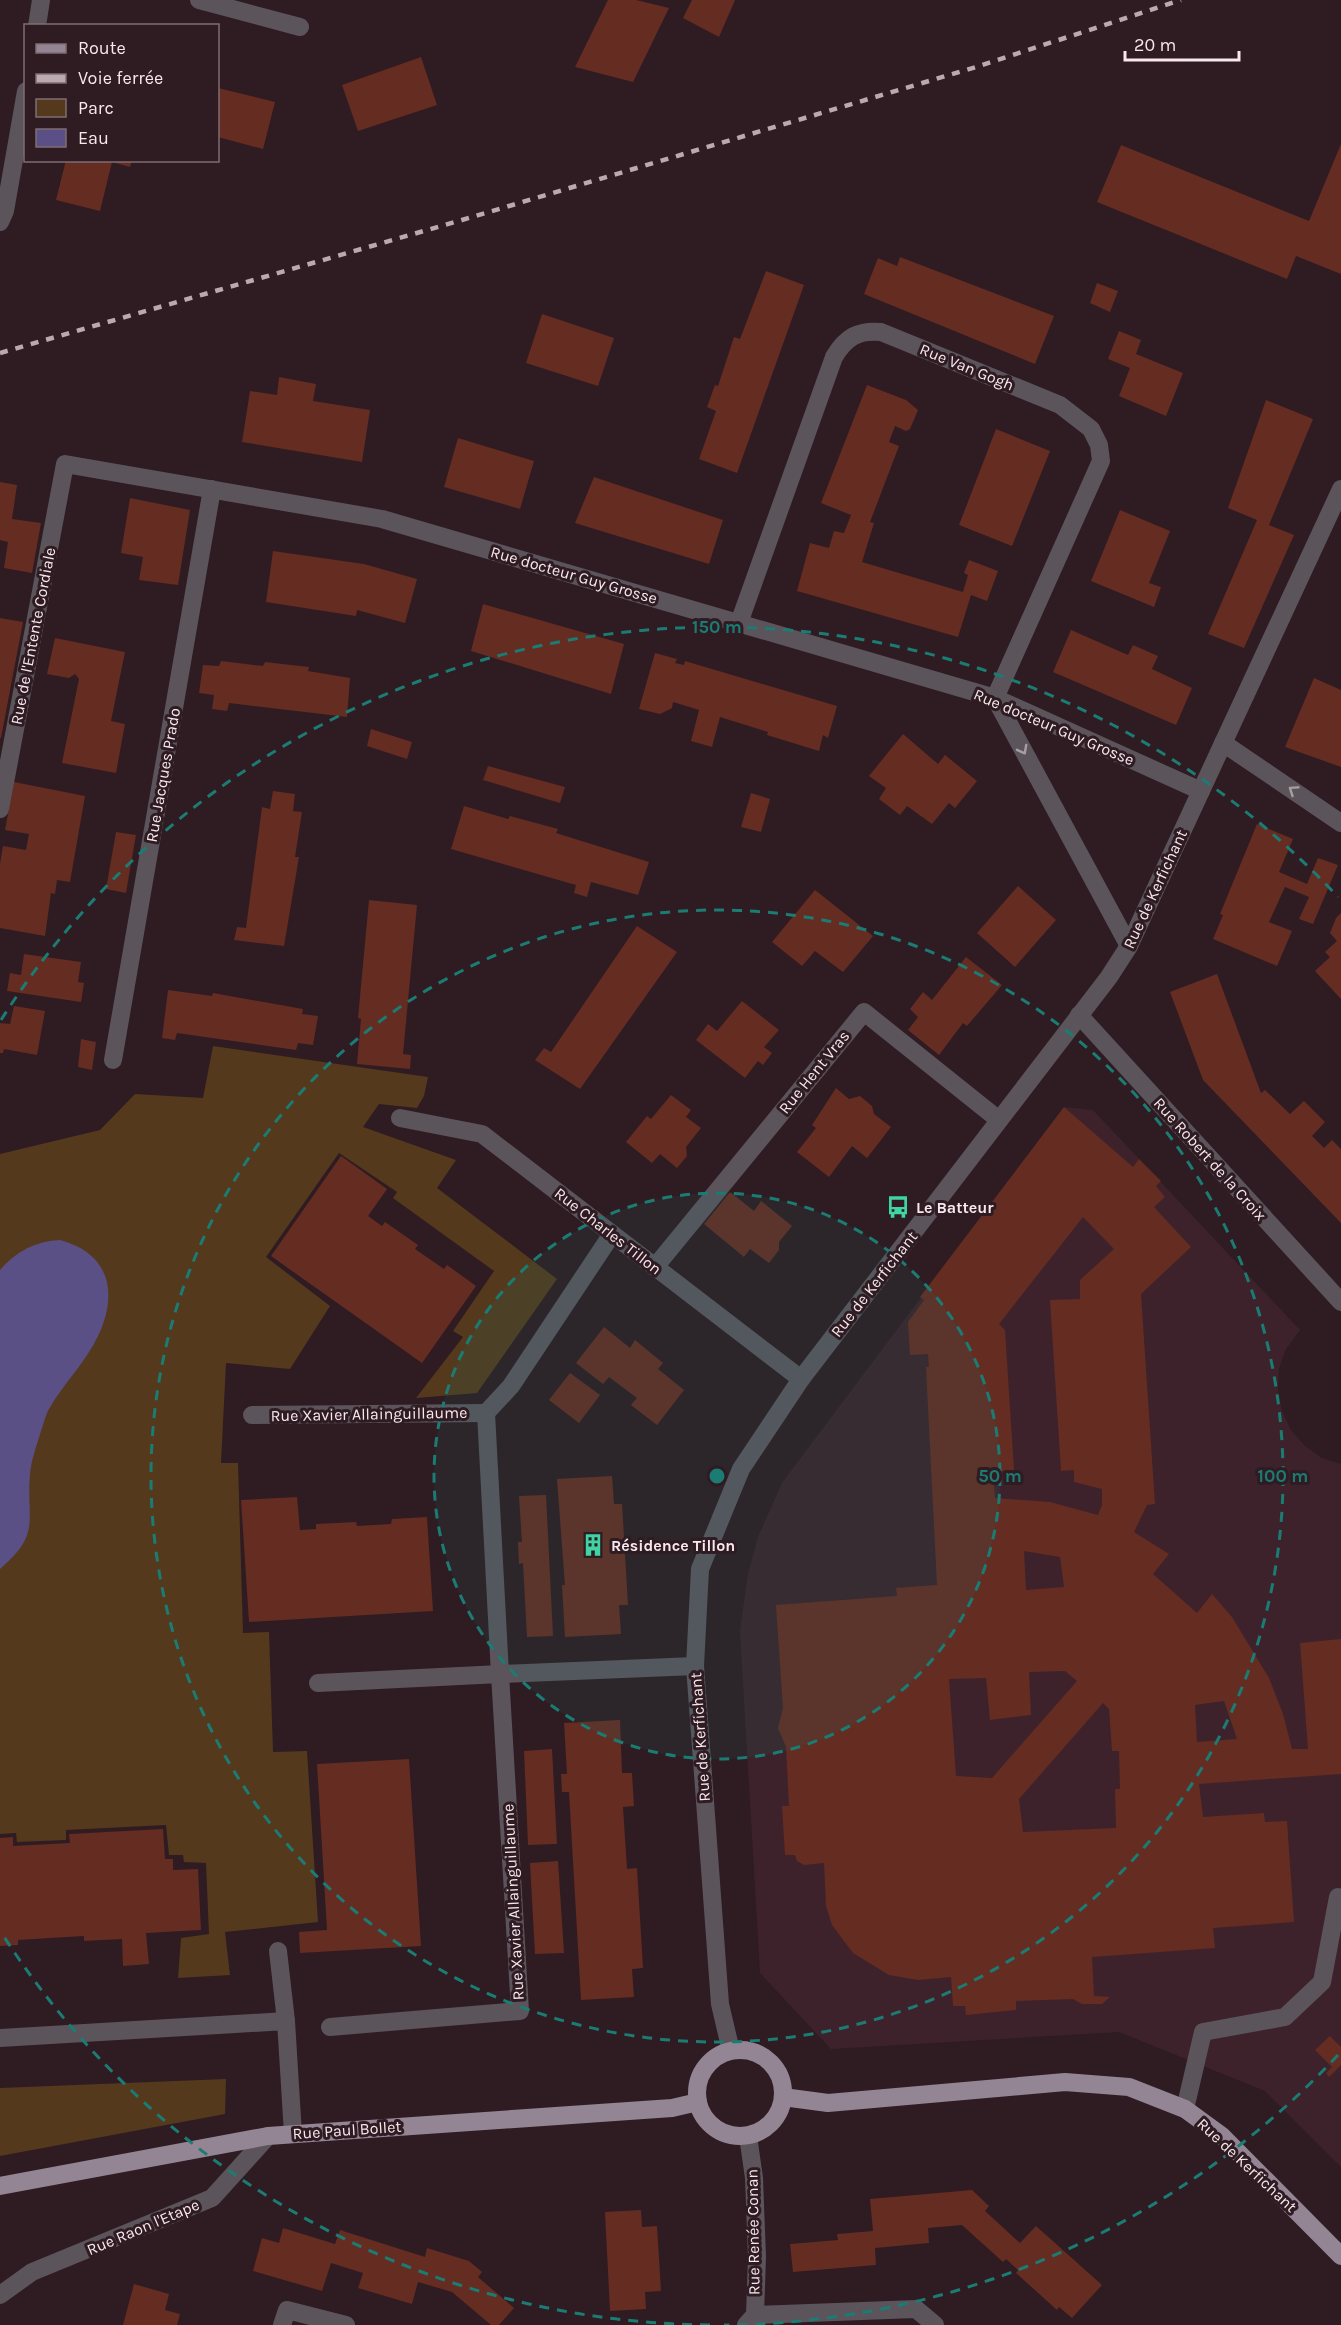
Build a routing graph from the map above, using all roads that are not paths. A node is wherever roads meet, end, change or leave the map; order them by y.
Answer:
1 (41, 0) edge
2 (199, 0) edge
3 (37, 24) edge
4 (300, 27) dead end
5 (24, 102) edge
6 (0, 222) edge
7 (66, 464) joint
8 (212, 489) junction
9 (1341, 489) edge
10 (739, 623) junction
11 (995, 699) junction
12 (1223, 743) junction
13 (1201, 791) junction
14 (0, 808) edge
15 (1341, 823) edge
16 (1129, 946) junction
17 (1079, 1016) junction
18 (113, 1060) dead end
19 (400, 1118) dead end
20 (999, 1120) junction
21 (612, 1234) junction
22 (655, 1267) junction
23 (1341, 1302) edge
24 (801, 1379) junction
25 (486, 1413) junction
26 (252, 1415) dead end
27 (695, 1666) junction
28 (500, 1674) junction
29 (318, 1683) dead end
30 (1340, 1897) edge
31 (278, 1951) dead end
32 (286, 2021) junction
33 (330, 2027) dead end
34 (0, 2038) edge
35 (731, 2051) junction
36 (783, 2097) junction
37 (698, 2102) junction
38 (1185, 2109) junction
39 (293, 2134) junction
40 (268, 2136) junction
41 (748, 2136) junction
42 (0, 2186) edge
43 (1335, 2249) edge
44 (0, 2295) edge
45 (284, 2317) edge
46 (750, 2320) edge
47 (346, 2325) edge
48 (935, 2325) edge

1 - 3 street
2 - 4 street
5 - 6 street
7 - 8 street, Rue docteur Guy Grosse
7 - 14 street, Rue de l'Entente Cordiale
8 - 10 street, Rue docteur Guy Grosse
8 - 18 street, Rue Jacques Prado
9 - 12 street, Rue de Kerfichant
10 - 11 street, Rue docteur Guy Grosse
10 - 11 street, Rue Van Gogh
11 - 13 street, Rue docteur Guy Grosse
11 -> 16 street
12 - 13 street, Rue de Kerfichant
15 -> 12 street
13 - 16 street, Rue de Kerfichant
16 - 17 street, Rue de Kerfichant
17 - 20 street, Rue de Kerfichant
17 - 23 street, Rue Robert de la Croix
19 - 21 street, Rue Charles Tillon
20 - 22 street, Rue Hent Vras
20 - 24 street, Rue de Kerfichant
21 - 22 street, Rue Charles Tillon
21 - 25 street, Rue Xavier Allainguillaume
22 - 24 street, Rue Charles Tillon
24 - 27 street, Rue de Kerfichant
25 - 26 street, Rue Xavier Allainguillaume
25 - 28 street, Rue Xavier Allainguillaume
27 - 28 street
27 - 35 street, Rue de Kerfichant
28 - 29 street
28 - 33 street, Rue Xavier Allainguillaume
30 - 38 street
31 - 32 street
32 - 34 street
32 - 39 street
35 - 36 main road
35 - 37 main road
36 - 38 main road, Rue de Kerfichant
36 - 41 main road
37 - 39 main road, Rue Paul Bollet
37 - 41 main road
38 - 43 main road, Rue de Kerfichant
39 - 40 main road, Rue Paul Bollet
40 - 42 main road, Rue Paul Bollet
40 - 44 street, Rue Raon l'Etape
41 - 46 street, Rue Renée Conan
45 - 47 street
46 - 48 street

